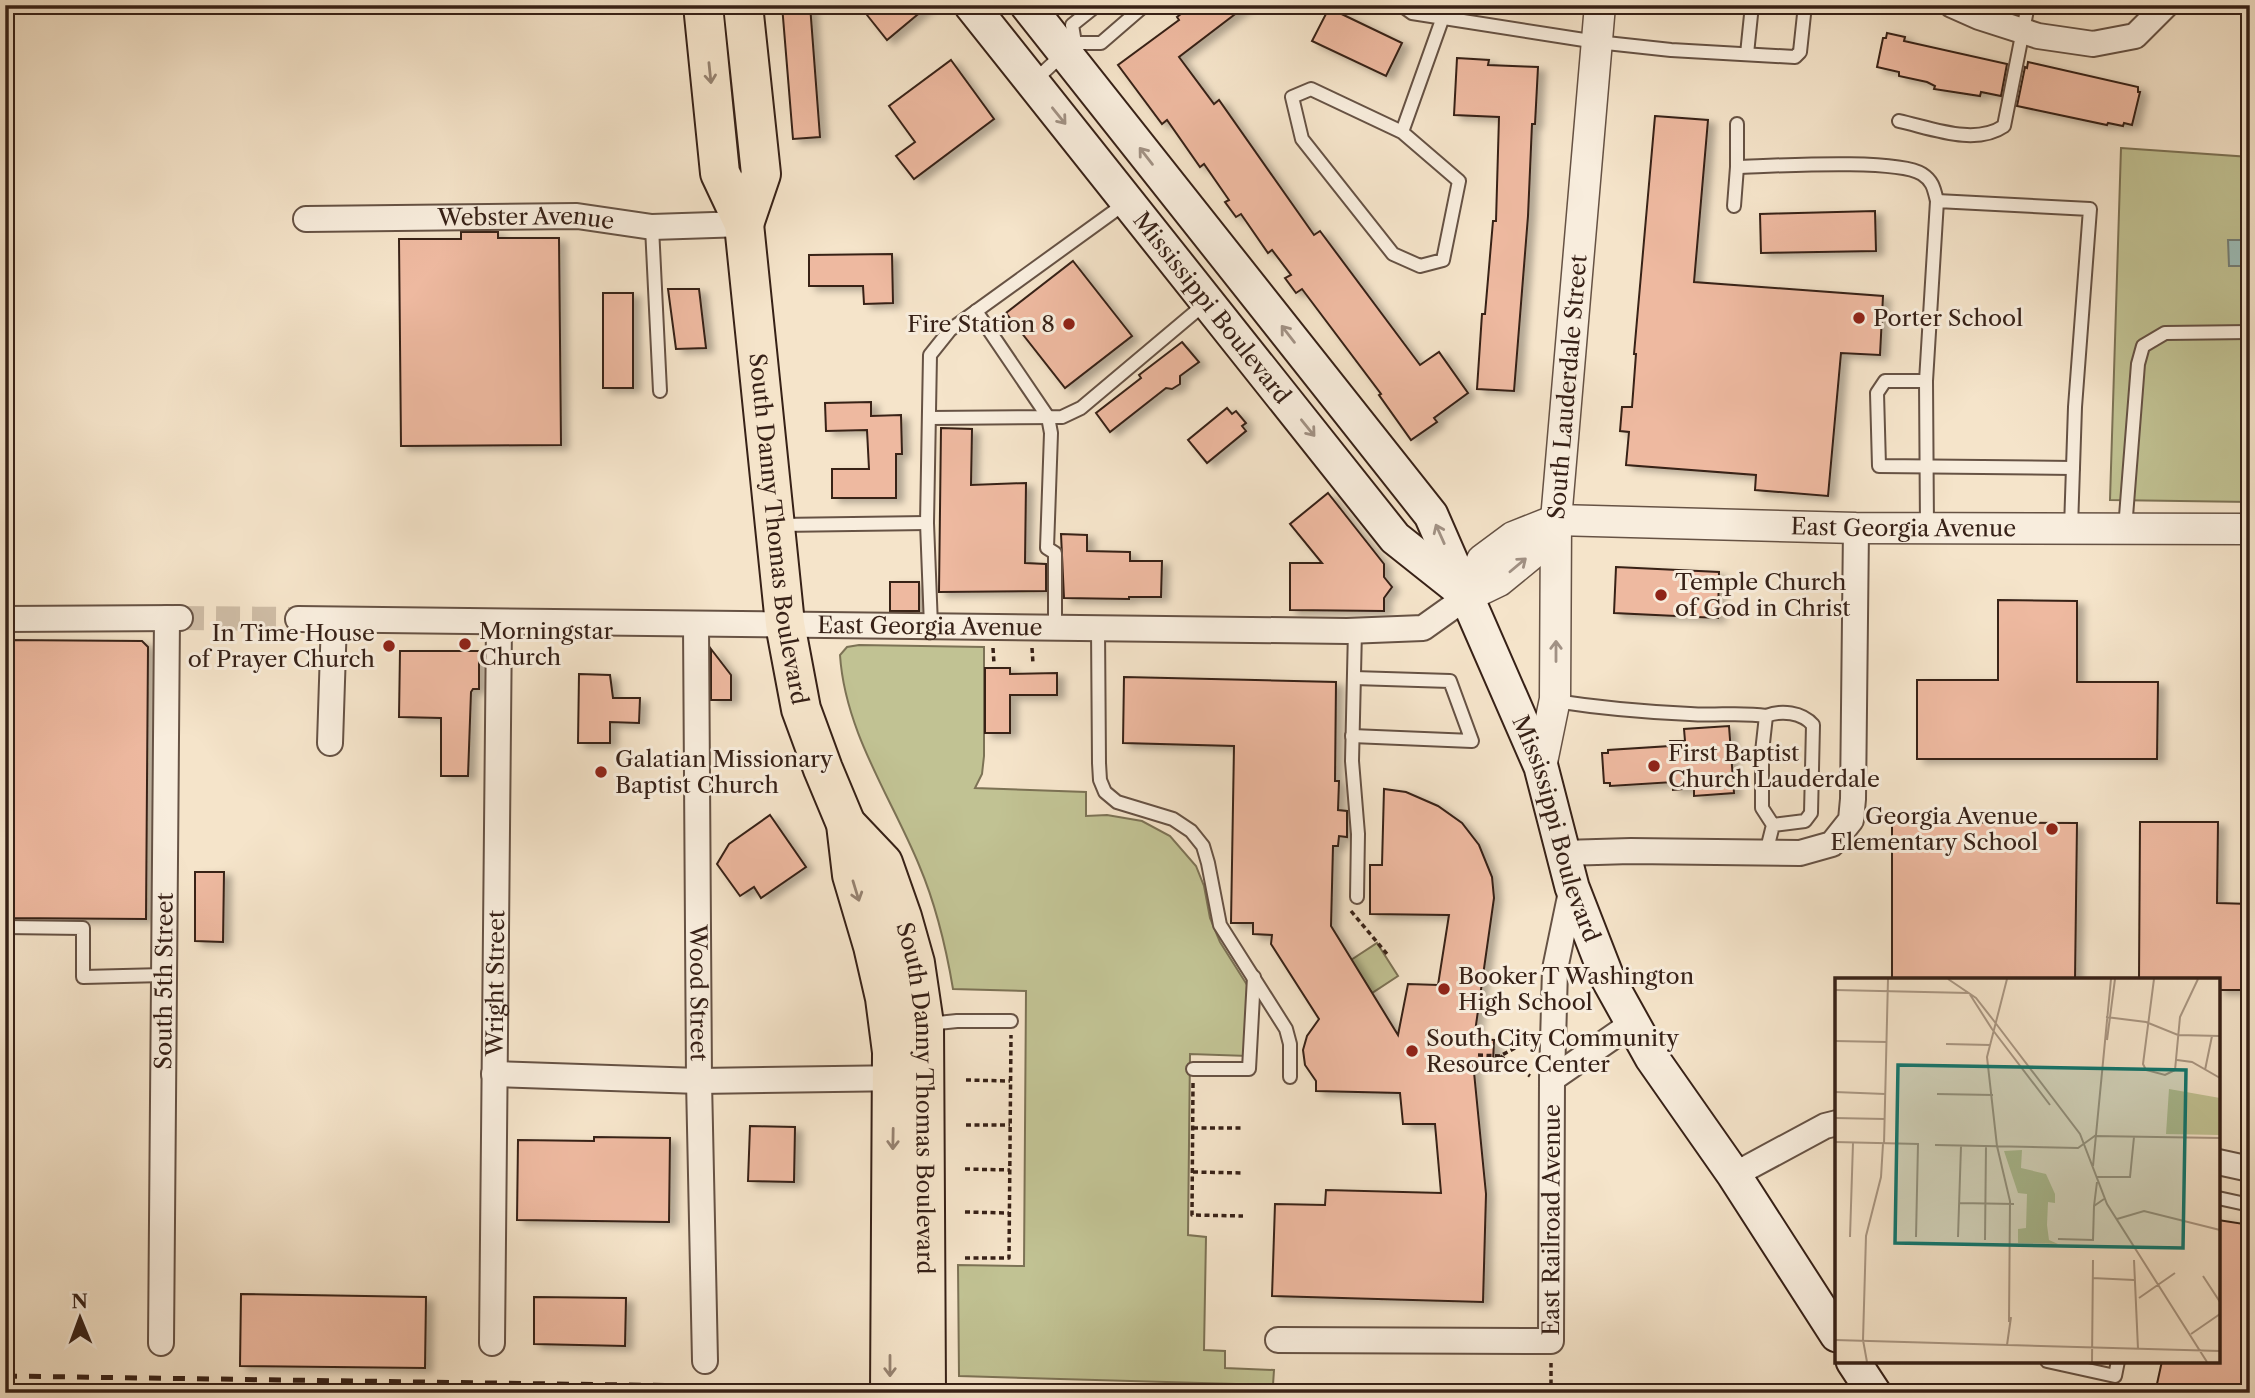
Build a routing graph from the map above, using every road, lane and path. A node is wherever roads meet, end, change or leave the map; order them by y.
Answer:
1 (703, 5) edge
2 (743, 5) edge
3 (971, 5) edge
4 (1027, 5) edge
5 (1097, 5) edge
6 (1145, 5) edge
7 (1401, 5) edge
8 (1600, 5) edge
9 (1752, 5) edge
10 (1805, 5) edge
11 (1952, 5) edge
12 (2028, 5) edge
13 (2166, 5) edge
14 (1444, 11) edge
15 (2024, 32) junction
16 (1597, 41) junction
17 (1070, 48) junction
18 (1747, 54) junction
19 (1032, 83) junction
20 (1899, 121) dead end
21 (1737, 124) dead end
22 (1402, 132) junction
23 (1737, 167) junction
24 (1127, 201) junction
25 (1937, 201) junction
26 (1734, 206) dead end
27 (1190, 211) junction
28 (306, 219) dead end
29 (744, 224) junction
30 (652, 227) junction
31 (1156, 237) junction
32 (1207, 302) junction
33 (976, 311) junction
34 (2250, 332) edge
35 (1926, 380) junction
36 (660, 391) dead end
37 (1048, 417) junction
38 (929, 418) junction
39 (1927, 468) junction
40 (2073, 468) junction
41 (1556, 520) junction
42 (927, 523) junction
43 (775, 525) junction
44 (1856, 528) junction
45 (1927, 528) junction
46 (2071, 528) junction
47 (2125, 529) junction
48 (2250, 529) edge
49 (1468, 596) junction
50 (5, 619) edge
51 (298, 619) tunnel mouth
52 (334, 620) junction
53 (499, 623) junction
54 (785, 624) junction
55 (696, 625) junction
56 (931, 626) junction
57 (1055, 627) junction
58 (1098, 628) junction
59 (1355, 630) junction
60 (993, 642) dead end
61 (1032, 643) dead end
62 (994, 664) dead end
63 (1033, 664) dead end
64 (1354, 678) junction
65 (1555, 701) junction
66 (1766, 716) junction
67 (1352, 736) junction
68 (330, 743) dead end
69 (1541, 767) junction
70 (846, 824) junction
71 (1773, 825) junction
72 (1563, 853) junction
73 (1766, 853) junction
74 (1572, 887) junction
75 (1357, 897) joint
76 (5, 927) edge
77 (1387, 954) dead end
78 (164, 975) junction
79 (1254, 976) junction
80 (1011, 1021) joint
81 (1633, 1023) junction
82 (924, 1024) junction
83 (1554, 1028) junction
84 (1478, 1055) dead end
85 (1500, 1056) junction
86 (1193, 1069) joint
87 (494, 1074) junction
88 (1290, 1077) dead end
89 (910, 1078) junction
90 (966, 1080) dead end
91 (699, 1081) junction
92 (1010, 1081) junction
93 (1552, 1086) junction
94 (1835, 1124) edge
95 (966, 1125) dead end
96 (1010, 1125) junction
97 (1194, 1128) junction
98 (1244, 1128) dead end
99 (2220, 1162) edge
100 (965, 1169) dead end
101 (2250, 1169) edge
102 (1010, 1170) junction
103 (1193, 1172) junction
104 (1244, 1173) dead end
105 (1734, 1175) junction
106 (2220, 1198) edge
107 (2250, 1205) edge
108 (965, 1212) dead end
109 (1009, 1213) junction
110 (1243, 1216) dead end
111 (965, 1258) dead end
112 (1835, 1332) edge
113 (1278, 1340) dead end
114 (161, 1343) dead end
115 (492, 1343) dead end
116 (705, 1361) dead end
117 (1854, 1363) edge
118 (2056, 1363) edge
119 (2118, 1363) edge
120 (1551, 1371) dead end
121 (890, 1393) edge
122 (926, 1393) edge
123 (1551, 1393) edge
124 (1874, 1393) edge

1 -> 29 main road, South Danny Thomas Boulevard
2 - 29 main road, South Danny Thomas Boulevard
3 - 19 main road, Mississippi Boulevard
4 - 17 main road, Mississippi Boulevard
5 - 17 lane
6 - 17 lane
7 - 14 lane
8 - 16 street, South Lauderdale Street
9 - 18 lane
10 - 18 lane
11 - 15 street
12 - 15 lane
13 - 15 street
14 - 16 lane
14 - 22 lane
15 - 20 lane
16 - 18 lane
16 - 41 street, South Lauderdale Street
17 - 19 lane
27 -> 17 main road, Mississippi Boulevard
19 -> 24 main road, Mississippi Boulevard
21 - 23 lane
22 - 22 lane
23 - 25 lane
23 - 26 lane
24 - 31 main road, Mississippi Boulevard
24 - 33 lane
25 - 35 lane
25 - 40 lane
27 - 31 main road
49 -> 27 main road, Mississippi Boulevard
28 - 30 street, Webster Avenue
29 - 30 street, Webster Avenue
29 - 43 main road, South Danny Thomas Boulevard
30 - 36 lane
31 - 32 main road, Mississippi Boulevard
32 - 37 lane
32 -> 49 main road, Mississippi Boulevard
33 - 37 lane
33 - 38 lane
34 - 47 lane
35 - 39 lane
35 - 39 lane
37 - 38 lane
37 - 57 lane
38 - 42 lane
39 - 40 lane
39 - 45 lane
40 - 46 lane
41 - 44 street, East Georgia Avenue
41 - 49 street, East Georgia Avenue
65 -> 41 street, South Lauderdale Street
42 - 43 lane
42 - 56 lane
43 - 54 main road, South Danny Thomas Boulevard
44 - 45 street, East Georgia Avenue
44 - 73 street
45 - 46 street, East Georgia Avenue
46 - 47 street, East Georgia Avenue
47 - 48 street, East Georgia Avenue
49 - 59 street, East Georgia Avenue
49 - 69 main road, Mississippi Boulevard
50 - 78 street, South 5th Street
51 - 52 street, East Georgia Avenue
52 - 53 street, East Georgia Avenue
52 - 68 street
53 - 55 street, East Georgia Avenue
53 - 87 street, Wright Street
54 - 55 street, East Georgia Avenue
54 - 56 street, East Georgia Avenue
54 - 70 main road, South Danny Thomas Boulevard
55 - 91 street, Wood Street
56 - 57 street, East Georgia Avenue
57 - 58 street, East Georgia Avenue
58 - 59 street, East Georgia Avenue
58 - 79 lane
59 - 64 lane
60 - 62 path
61 - 63 path
64 - 67 lane
64 - 67 lane
65 - 66 lane
65 - 69 street, South Lauderdale Street
66 - 71 lane
66 - 71 lane
67 - 75 lane
69 - 72 main road, Mississippi Boulevard
70 - 82 main road, South Danny Thomas Boulevard
70 -> 89 main road, South Danny Thomas Boulevard
71 - 73 lane
72 - 73 street
72 - 74 main road, Mississippi Boulevard
74 - 81 main road, Mississippi Boulevard
74 - 83 street, East Railroad Avenue
75 - 77 path
76 - 78 lane
78 - 114 street, South 5th Street
79 - 86 lane
79 - 88 lane
80 - 82 lane
80 - 92 path
81 - 93 street, East Railroad Avenue
81 - 105 main road, Mississippi Boulevard
82 - 89 main road, South Danny Thomas Boulevard
83 - 85 path
83 - 93 street, East Railroad Avenue
84 - 85 path
85 - 93 path
86 - 97 path
87 - 91 street
87 - 115 street, Wright Street
89 - 91 street
89 -> 121 main road, South Danny Thomas Boulevard
89 - 122 main road, South Danny Thomas Boulevard
90 - 92 path
91 - 116 street, Wood Street
92 - 96 path
93 - 113 street, East Railroad Avenue
94 - 105 street
95 - 96 path
96 - 102 path
97 - 98 path
97 - 103 path
99 - 101 street
100 - 102 path
102 - 109 path
103 - 104 path
103 - 110 path
105 - 112 main road, Mississippi Boulevard
106 - 107 lane
108 - 109 path
109 - 111 path
117 - 124 main road
118 - 119 lane
120 - 123 path

